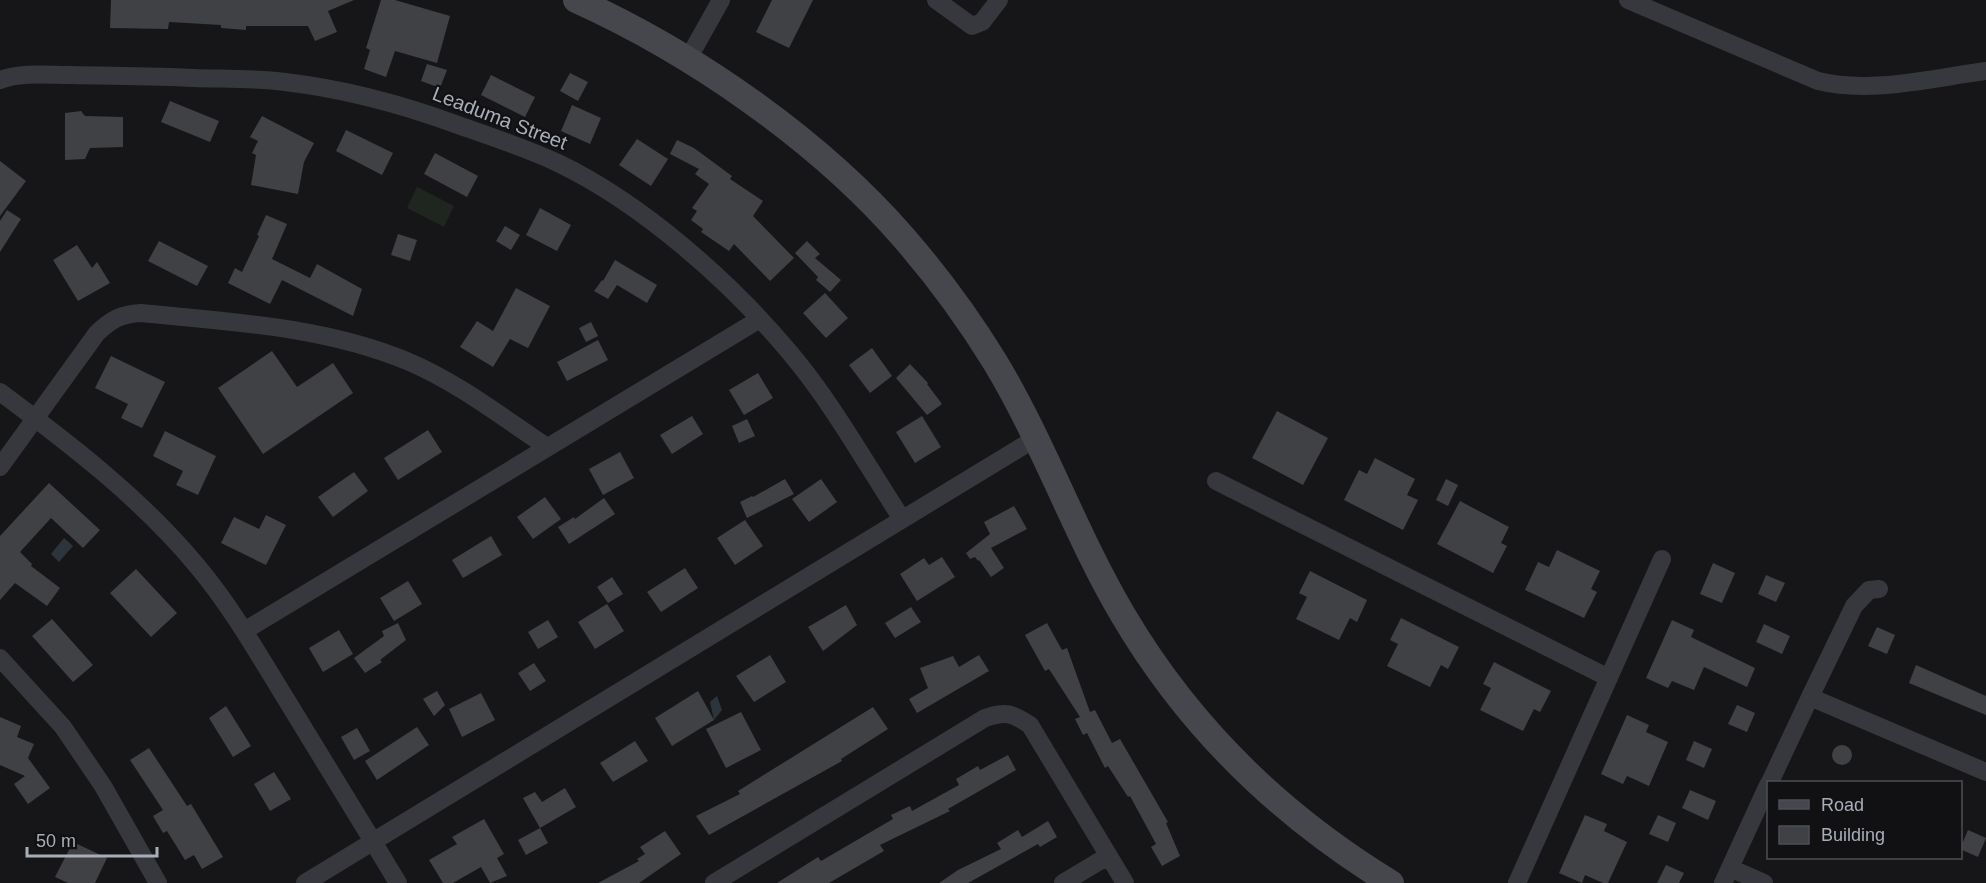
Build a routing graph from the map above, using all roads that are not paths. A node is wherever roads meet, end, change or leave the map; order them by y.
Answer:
1 (576, 0) edge
2 (721, 0) edge
3 (936, 0) edge
4 (999, 0) edge
5 (1628, 0) edge
6 (688, 59) junction
7 (1986, 71) edge
8 (0, 80) edge
9 (760, 319) junction
10 (0, 392) edge
11 (36, 418) junction
12 (1036, 438) junction
13 (547, 447) junction
14 (0, 467) edge
15 (1216, 481) dead end
16 (902, 519) junction
17 (1662, 559) dead end
18 (1879, 589) dead end
19 (244, 631) junction
20 (0, 658) edge
21 (1609, 678) junction
22 (1810, 697) junction
23 (1986, 772) edge
24 (1770, 781) edge
25 (1767, 788) edge
26 (373, 842) junction
27 (1108, 856) junction
28 (1727, 875) edge
29 (158, 883) edge
30 (305, 883) edge
31 (398, 883) edge
32 (714, 883) edge
33 (1063, 883) edge
34 (1125, 883) edge
35 (1391, 883) edge
36 (1517, 883) edge
37 (1764, 883) edge

1 - 6 main road
2 - 6 street
3 - 4 street
5 - 7 street
6 - 12 main road
8 - 9 street, Leaduma Street
9 - 13 street
9 - 16 street, Leaduma Street
10 - 11 street
11 - 13 street
11 - 14 street
11 - 19 street
12 - 16 street
12 - 35 main road
13 - 19 street
15 - 21 street
16 - 26 street
17 - 21 street
18 - 22 street
19 - 26 street
20 - 29 street
21 - 36 street
22 - 23 street
22 - 24 street
25 - 28 street
26 - 30 street
26 - 31 street
27 - 32 street
27 - 33 street
27 - 34 street
28 - 37 street

